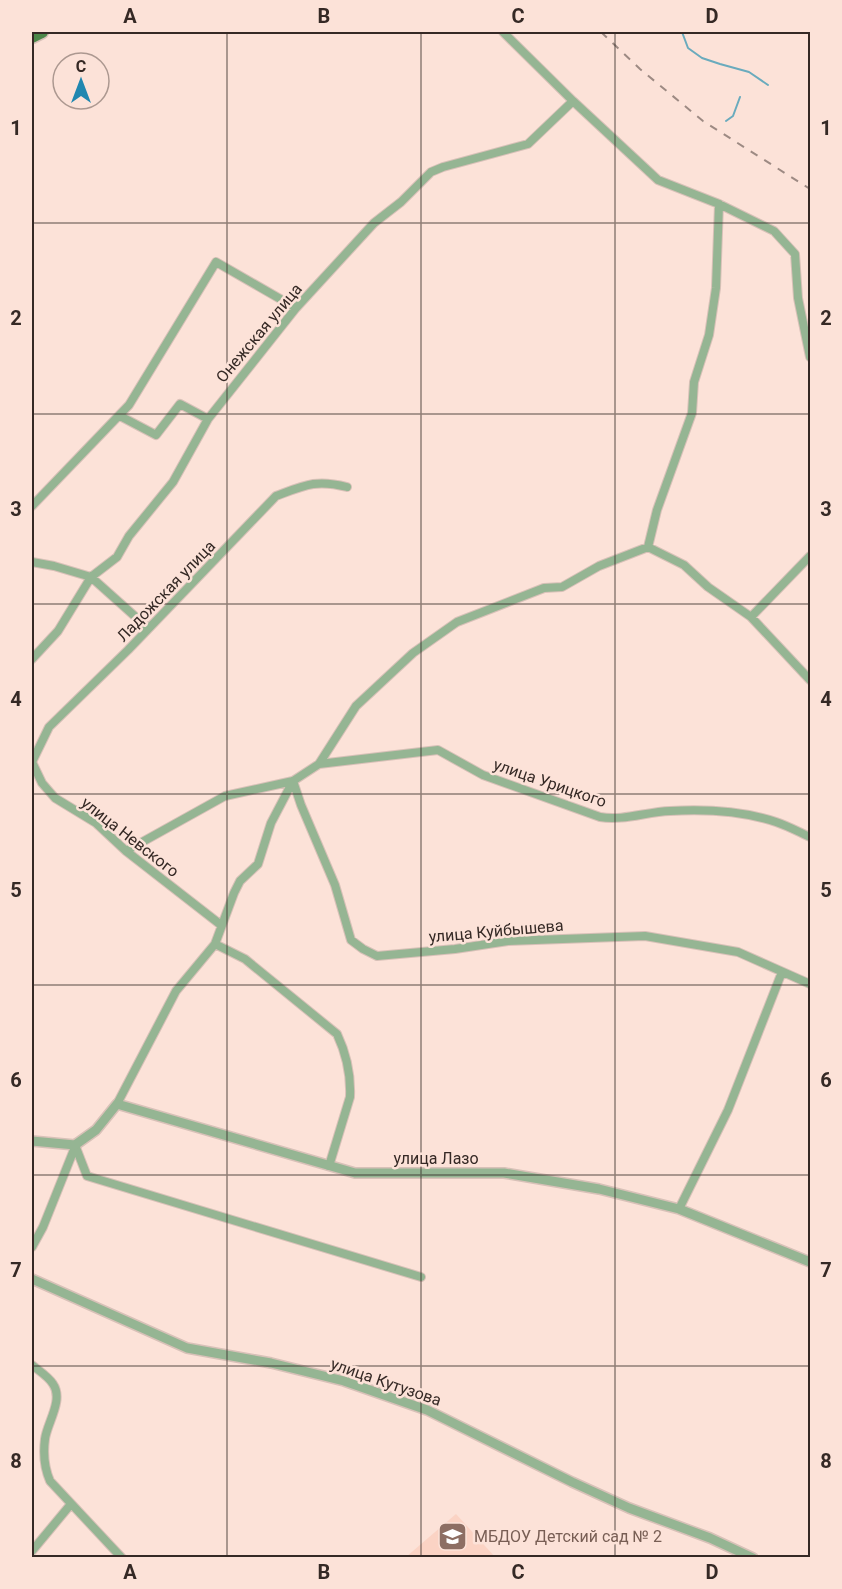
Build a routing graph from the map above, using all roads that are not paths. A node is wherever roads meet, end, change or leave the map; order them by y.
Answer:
1 (42, 32) edge
2 (504, 32) edge
3 (32, 37) edge
4 (573, 100) junction
5 (719, 204) junction
6 (296, 308) junction
7 (810, 357) edge
8 (120, 416) junction
9 (208, 419) junction
10 (347, 487) dead end
11 (32, 506) edge
12 (648, 547) junction
13 (810, 556) edge
14 (32, 562) edge
15 (91, 577) junction
16 (751, 617) junction
17 (148, 628) junction
18 (32, 658) edge
19 (810, 680) edge
20 (32, 762) edge
21 (319, 764) junction
22 (293, 781) junction
23 (810, 837) edge
24 (126, 851) junction
25 (221, 925) junction
26 (214, 944) junction
27 (782, 972) junction
28 (810, 984) edge
29 (117, 1104) junction
30 (32, 1141) edge
31 (75, 1145) junction
32 (329, 1166) junction
33 (678, 1209) junction
34 (32, 1247) edge
35 (810, 1262) edge
36 (421, 1277) dead end
37 (32, 1279) edge
38 (32, 1365) edge
39 (71, 1504) junction
40 (32, 1551) edge
41 (122, 1557) edge
42 (753, 1557) edge

1 - 3 main road
2 - 4 street
4 - 5 street
4 - 6 street, Онежская улица
5 - 7 street
5 - 12 street
6 - 8 street
6 - 9 street, Онежская улица
8 - 9 street
8 - 11 street
9 - 15 street, Онежская улица
10 - 17 street, Ладожская улица
12 - 16 street
12 - 21 street
13 - 16 street
14 - 15 street
15 - 17 street
15 - 18 street, Онежская улица
16 - 19 street
17 - 20 street, Ладожская улица
20 - 24 street, улица Невского
21 - 22 street
21 - 23 street, улица Урицкого
22 - 24 street
22 - 25 street
22 - 27 street, улица Куйбышева
24 - 25 street, улица Невского
25 - 26 street
26 - 29 street
26 - 32 street
27 - 28 street, улица Куйбышева
27 - 33 street
29 - 31 street
29 - 32 street, улица Лазо
30 - 31 street
31 - 34 street
31 - 36 street
32 - 33 street, улица Лазо
33 - 35 street, улица Лазо
37 - 42 street, улица Кутузова
38 - 39 street
39 - 40 street
39 - 41 street

